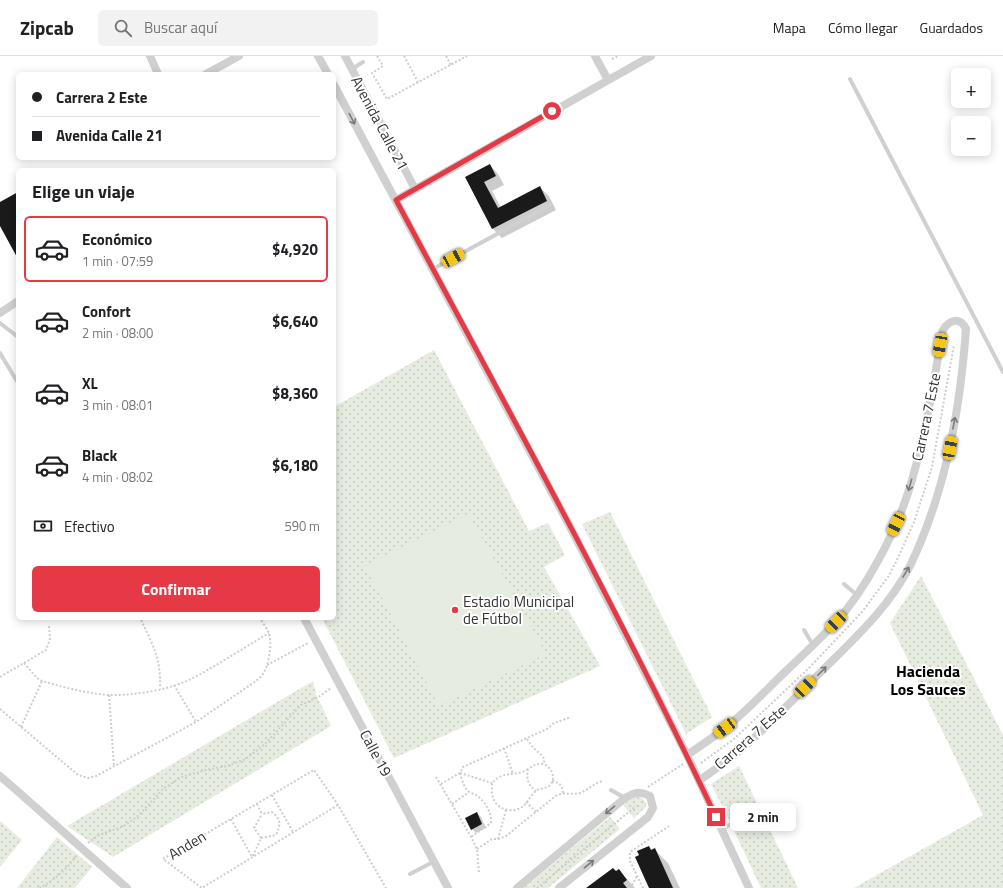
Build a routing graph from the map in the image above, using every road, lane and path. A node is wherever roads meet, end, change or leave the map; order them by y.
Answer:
1 (150, 56) edge
2 (239, 56) edge
3 (318, 56) edge
4 (345, 56) edge
5 (377, 56) edge
6 (404, 56) edge
7 (446, 56) edge
8 (467, 56) edge
9 (595, 56) edge
10 (618, 56) edge
11 (651, 56) edge
12 (612, 59) dead end
13 (363, 62) dead end
14 (450, 65) junction
15 (352, 69) junction
16 (157, 72) edge
17 (210, 72) edge
18 (327, 72) edge
19 (850, 79) dead end
20 (608, 80) junction
21 (418, 82) junction
22 (336, 89) edge
23 (414, 189) junction
24 (396, 200) junction
25 (550, 205) dead end
26 (433, 269) junction
27 (16, 302) edge
28 (0, 313) edge
29 (0, 323) edge
30 (16, 335) edge
31 (0, 353) edge
32 (1003, 372) edge
33 (16, 380) edge
34 (844, 584) dead end
35 (857, 595) junction
36 (141, 620) dead end
37 (261, 620) edge
38 (305, 620) edge
39 (49, 626) dead end
40 (804, 630) dead end
41 (269, 633) junction
42 (315, 638) junction
43 (813, 645) junction
44 (24, 663) junction
45 (267, 665) junction
46 (0, 677) edge
47 (42, 681) junction
48 (339, 683) junction
49 (174, 686) junction
50 (160, 689) junction
51 (109, 695) junction
52 (0, 709) edge
53 (570, 717) dead end
54 (196, 722) junction
55 (21, 727) junction
56 (527, 738) junction
57 (504, 748) junction
58 (688, 758) junction
59 (544, 764) junction
60 (114, 766) junction
61 (528, 769) junction
62 (460, 773) junction
63 (513, 774) junction
64 (0, 776) edge
65 (436, 777) dead end
66 (552, 781) junction
67 (603, 781) dead end
68 (699, 781) junction
69 (492, 783) junction
70 (441, 784) junction
71 (536, 790) junction
72 (611, 790) dead end
73 (469, 792) junction
74 (641, 792) junction
75 (563, 793) junction
76 (272, 795) junction
77 (625, 798) junction
78 (526, 802) junction
79 (256, 804) junction
80 (452, 804) junction
81 (338, 805) junction
82 (636, 806) dead end
83 (761, 808) dead end
84 (506, 810) junction
85 (536, 812) junction
86 (262, 814) junction
87 (231, 819) junction
88 (669, 826) dead end
89 (722, 829) junction
90 (293, 832) junction
91 (471, 837) junction
92 (261, 838) junction
93 (498, 839) junction
94 (82, 849) junction
95 (477, 849) junction
96 (252, 857) junction
97 (434, 861) junction
98 (479, 873) dead end
99 (410, 874) dead end
100 (637, 876) junction
101 (39, 888) edge
102 (127, 888) edge
103 (386, 888) edge
104 (448, 888) edge
105 (517, 888) edge
106 (537, 888) edge
107 (558, 888) edge
108 (629, 888) edge
109 (643, 888) edge
110 (749, 888) edge

1 - 16 street
2 - 17 street
3 - 18 street, Avenida Calle 21
4 - 15 street, Avenida Calle 21
5 - 21 path
6 - 21 path
7 - 14 path
8 - 14 path
9 - 20 street
10 - 12 path
11 - 20 street
13 - 15 lane
14 - 21 path
15 - 23 street, Avenida Calle 21
19 - 32 lane
20 - 23 street
22 -> 24 street, Avenida Calle 21
23 - 24 street
24 - 26 street, Avenida Calle 21
25 - 26 lane
26 - 58 street, Avenida Calle 21
27 - 28 street
29 - 30 lane
31 - 33 lane
34 - 35 lane
35 - 43 street, Carrera 7 Este
68 -> 35 street, Carrera 7 Este
36 - 50 path
37 - 41 path
38 - 42 street, Calle 19
39 - 44 path
40 - 43 lane
41 - 45 path
41 - 49 path
42 - 45 path
42 - 48 street, Calle 19
43 - 58 street, Carrera 7 Este
44 - 46 path
44 - 47 path
45 - 54 path
47 - 51 path
47 - 55 path
48 - 94 path
48 - 97 street, Calle 19
49 - 50 path
49 - 54 path
50 - 51 path
51 - 60 path
52 - 55 path
53 - 56 path
54 - 60 path
55 - 60 path
56 - 57 path
56 - 59 path
57 - 62 path
57 - 63 path
58 - 68 street, Avenida Calle 21
58 - 74 path, Carrera 7 Este
59 - 61 path
59 - 66 path
61 - 63 path
61 - 71 path
62 - 69 path
62 - 70 path
62 - 73 path
63 - 69 path
64 - 94 street
65 - 70 path
66 - 71 path
66 - 75 path
67 - 75 path
68 - 89 street, Avenida Calle 21
69 - 84 path
70 - 80 path
71 - 78 path
72 - 77 lane
73 - 80 path
73 - 91 path
74 - 77 street
107 -> 74 street
75 - 85 path
76 - 79 path, Anden
76 - 81 path, Anden
76 - 90 path
77 -> 105 street
78 - 84 path
78 - 85 path
79 - 86 path
79 - 87 path, Anden
80 - 91 path
81 - 90 path, Anden
81 - 103 path, Anden
82 - 106 path
83 - 89 lane
84 - 93 path
85 - 93 path
86 - 92 path
86 - 92 path
87 - 96 path
87 - 96 path, Anden
88 - 100 path
89 - 110 street, Avenida Calle 21
90 - 96 path, Anden
91 - 95 path
92 - 96 path
93 - 95 path
94 - 101 path
94 - 102 street
95 - 98 path
97 - 99 lane
97 - 104 street, Calle 19
100 - 108 path
100 - 109 path

